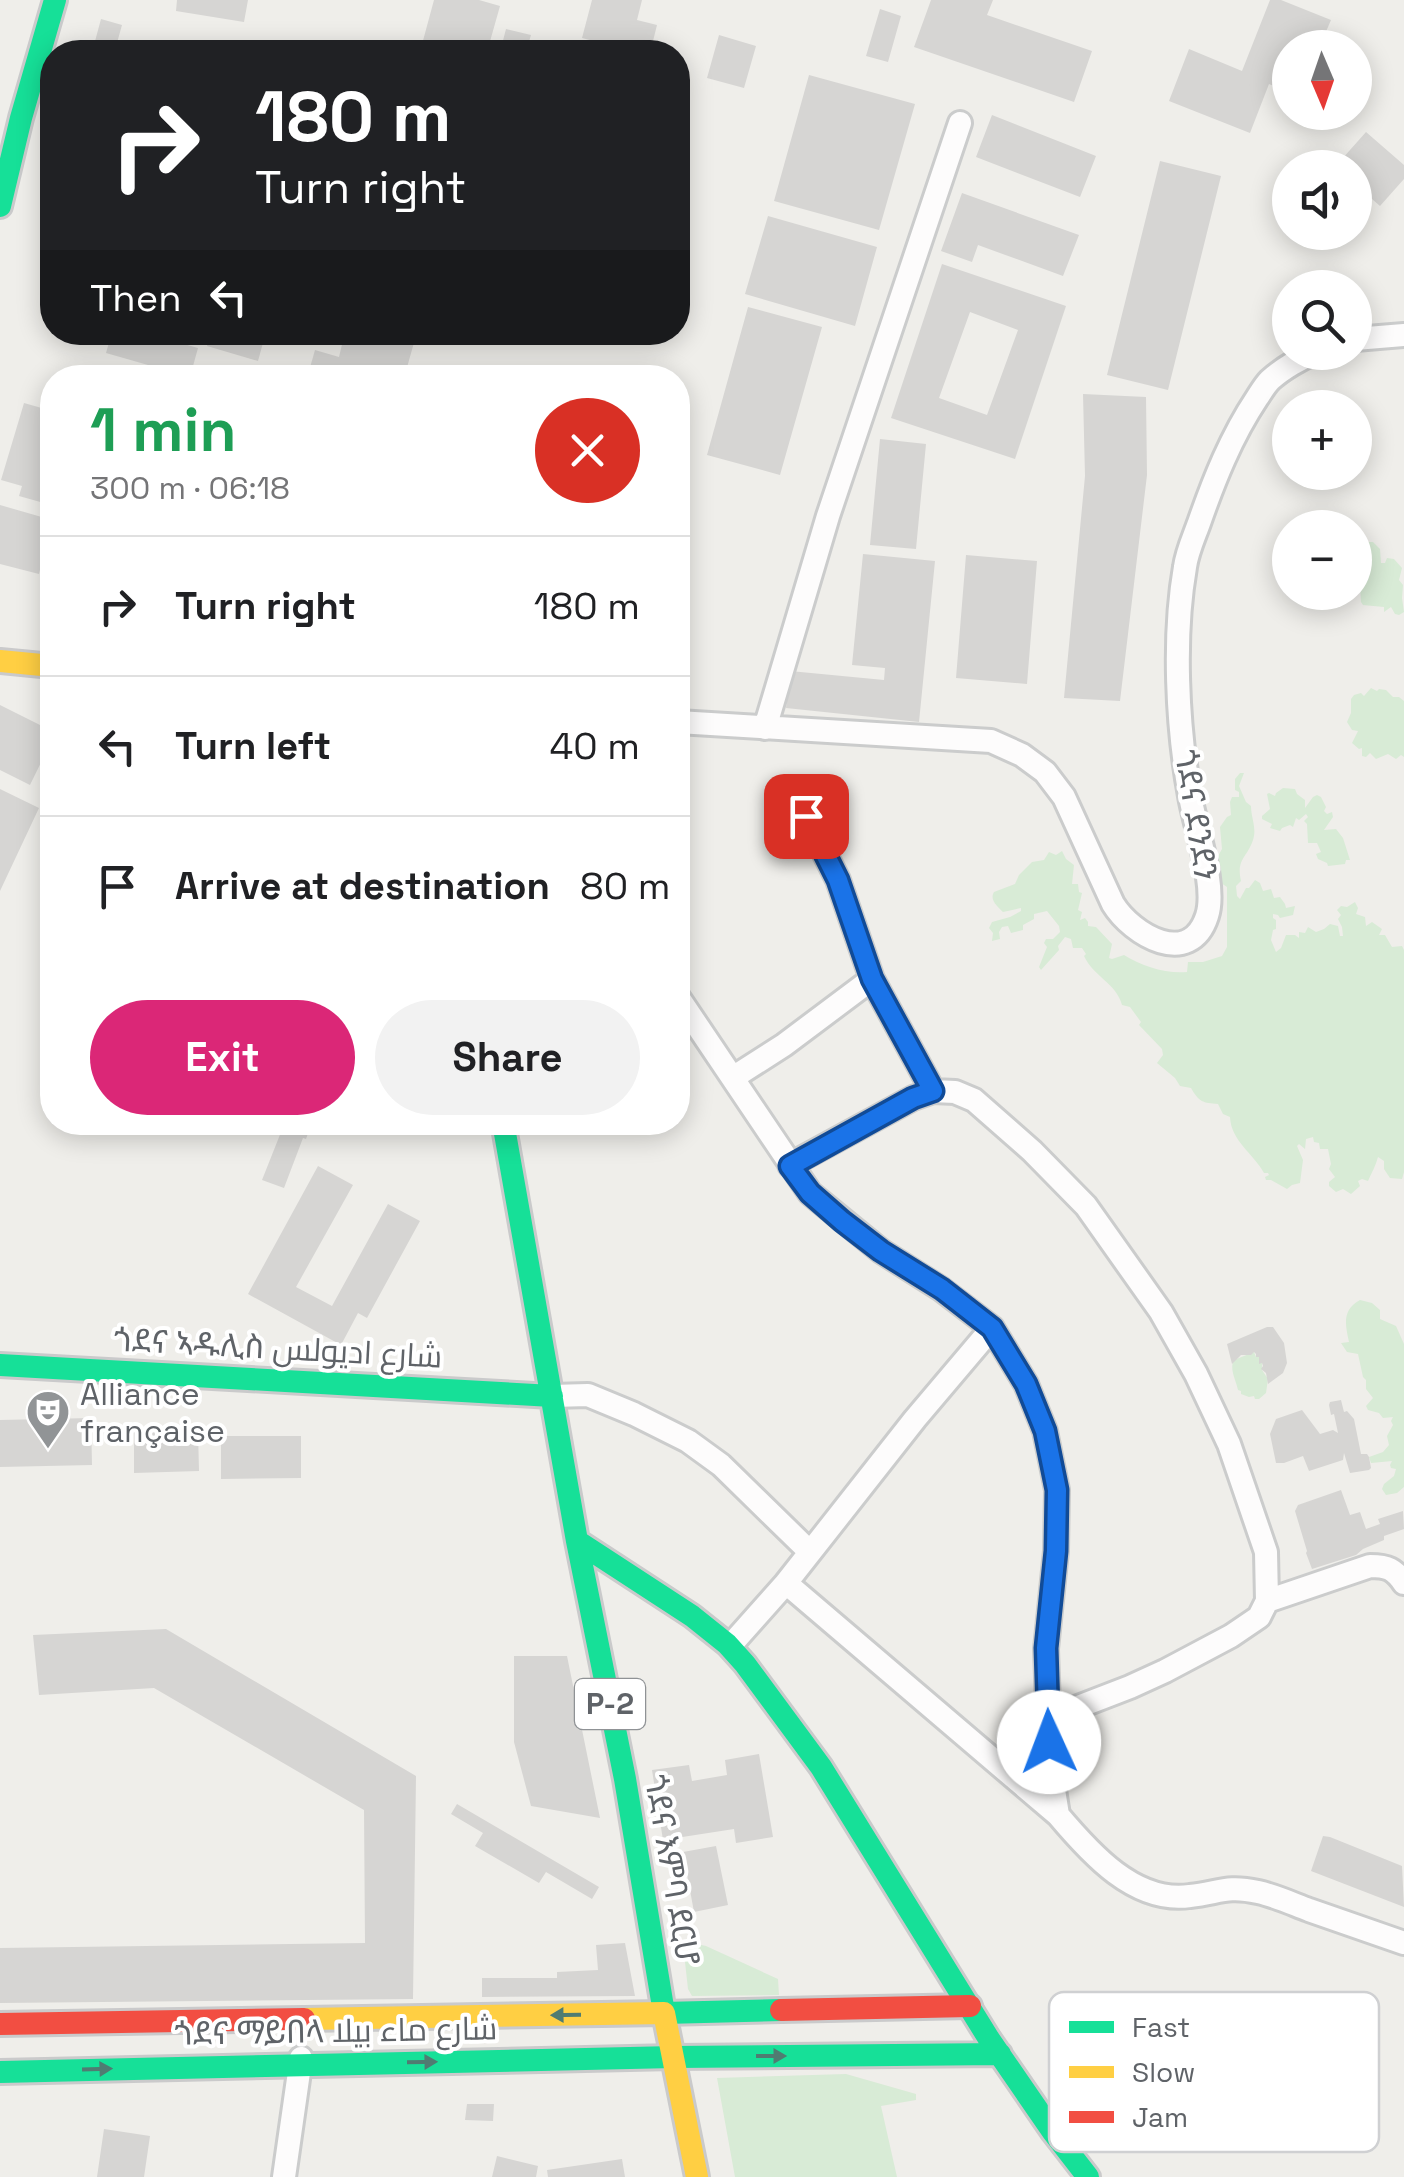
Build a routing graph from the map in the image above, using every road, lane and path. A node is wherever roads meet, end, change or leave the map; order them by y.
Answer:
1 (55, 0) edge
2 (11, 117) edge
3 (960, 123) dead end
4 (0, 206) edge
5 (1404, 335) edge
6 (1372, 338) edge
7 (1285, 370) edge
8 (0, 647) edge
9 (12, 662) edge
10 (40, 665) edge
11 (690, 723) edge
12 (765, 728) junction
13 (806, 816) dead end
14 (872, 979) junction
15 (690, 1014) edge
16 (734, 1077) junction
17 (933, 1091) junction
18 (505, 1135) edge
19 (790, 1166) junction
20 (992, 1328) junction
21 (0, 1364) edge
22 (552, 1396) junction
23 (577, 1541) junction
24 (810, 1552) junction
25 (786, 1583) junction
26 (1404, 1583) edge
27 (1267, 1601) junction
28 (730, 1646) junction
29 (1047, 1719) junction
30 (1058, 1815) junction
31 (1404, 1943) edge
32 (970, 2006) junction
33 (664, 2014) junction
34 (299, 2019) junction
35 (0, 2024) edge
36 (1000, 2054) junction
37 (674, 2057) junction
38 (301, 2064) junction
39 (0, 2072) edge
40 (1049, 2129) edge
41 (1067, 2152) edge
42 (284, 2177) edge
43 (698, 2177) edge
44 (1088, 2177) edge

1 - 2 main road
2 - 4 main road
3 - 12 street
5 - 6 street
7 - 12 street, ጎደና ደንደን
8 - 9 main road
9 - 10 main road
11 - 12 street, ጎደና ደንደን
13 - 14 street
14 - 16 street
14 - 17 street
15 - 16 street
16 - 19 street
17 - 19 street
17 - 27 street
18 - 22 main road, ጎደና እምባ ደርሆ
19 - 20 street
20 - 24 street
20 - 29 street
21 - 22 main road, ጎደና ኣዱሊስ شارع اديولس
22 - 23 main road, ጎደና እምባ ደርሆ / P-2
22 - 24 street
23 - 28 main road
23 - 33 main road, ጎደና እምባ ደርሆ / P-2
24 - 25 street
25 - 28 street
25 - 30 street
26 - 27 street
27 - 29 street
28 - 32 main road
29 - 30 street
30 - 31 street
32 - 33 main road, ጎደና ማይበላ شارع ماء بيلا
32 - 36 main road
33 -> 34 main road, ጎደና ማይበላ شارع ماء بيلا
33 - 37 main road, ጎደና እምባ ደርሆ / P-2
34 - 35 main road, ጎደና ማይበላ شارع ماء بيلا
34 - 38 street
37 -> 36 main road, ጎደና ማይበላ شارع ماء بيلا
36 - 40 main road
38 -> 37 main road, ጎደና ማይበላ شارع ماء بيلا
37 - 43 main road, ጎደና እምባ ደርሆ / P-2
39 -> 38 main road, ጎደና ማይበላ شارع ماء بيلا
38 - 42 street
41 - 44 main road

